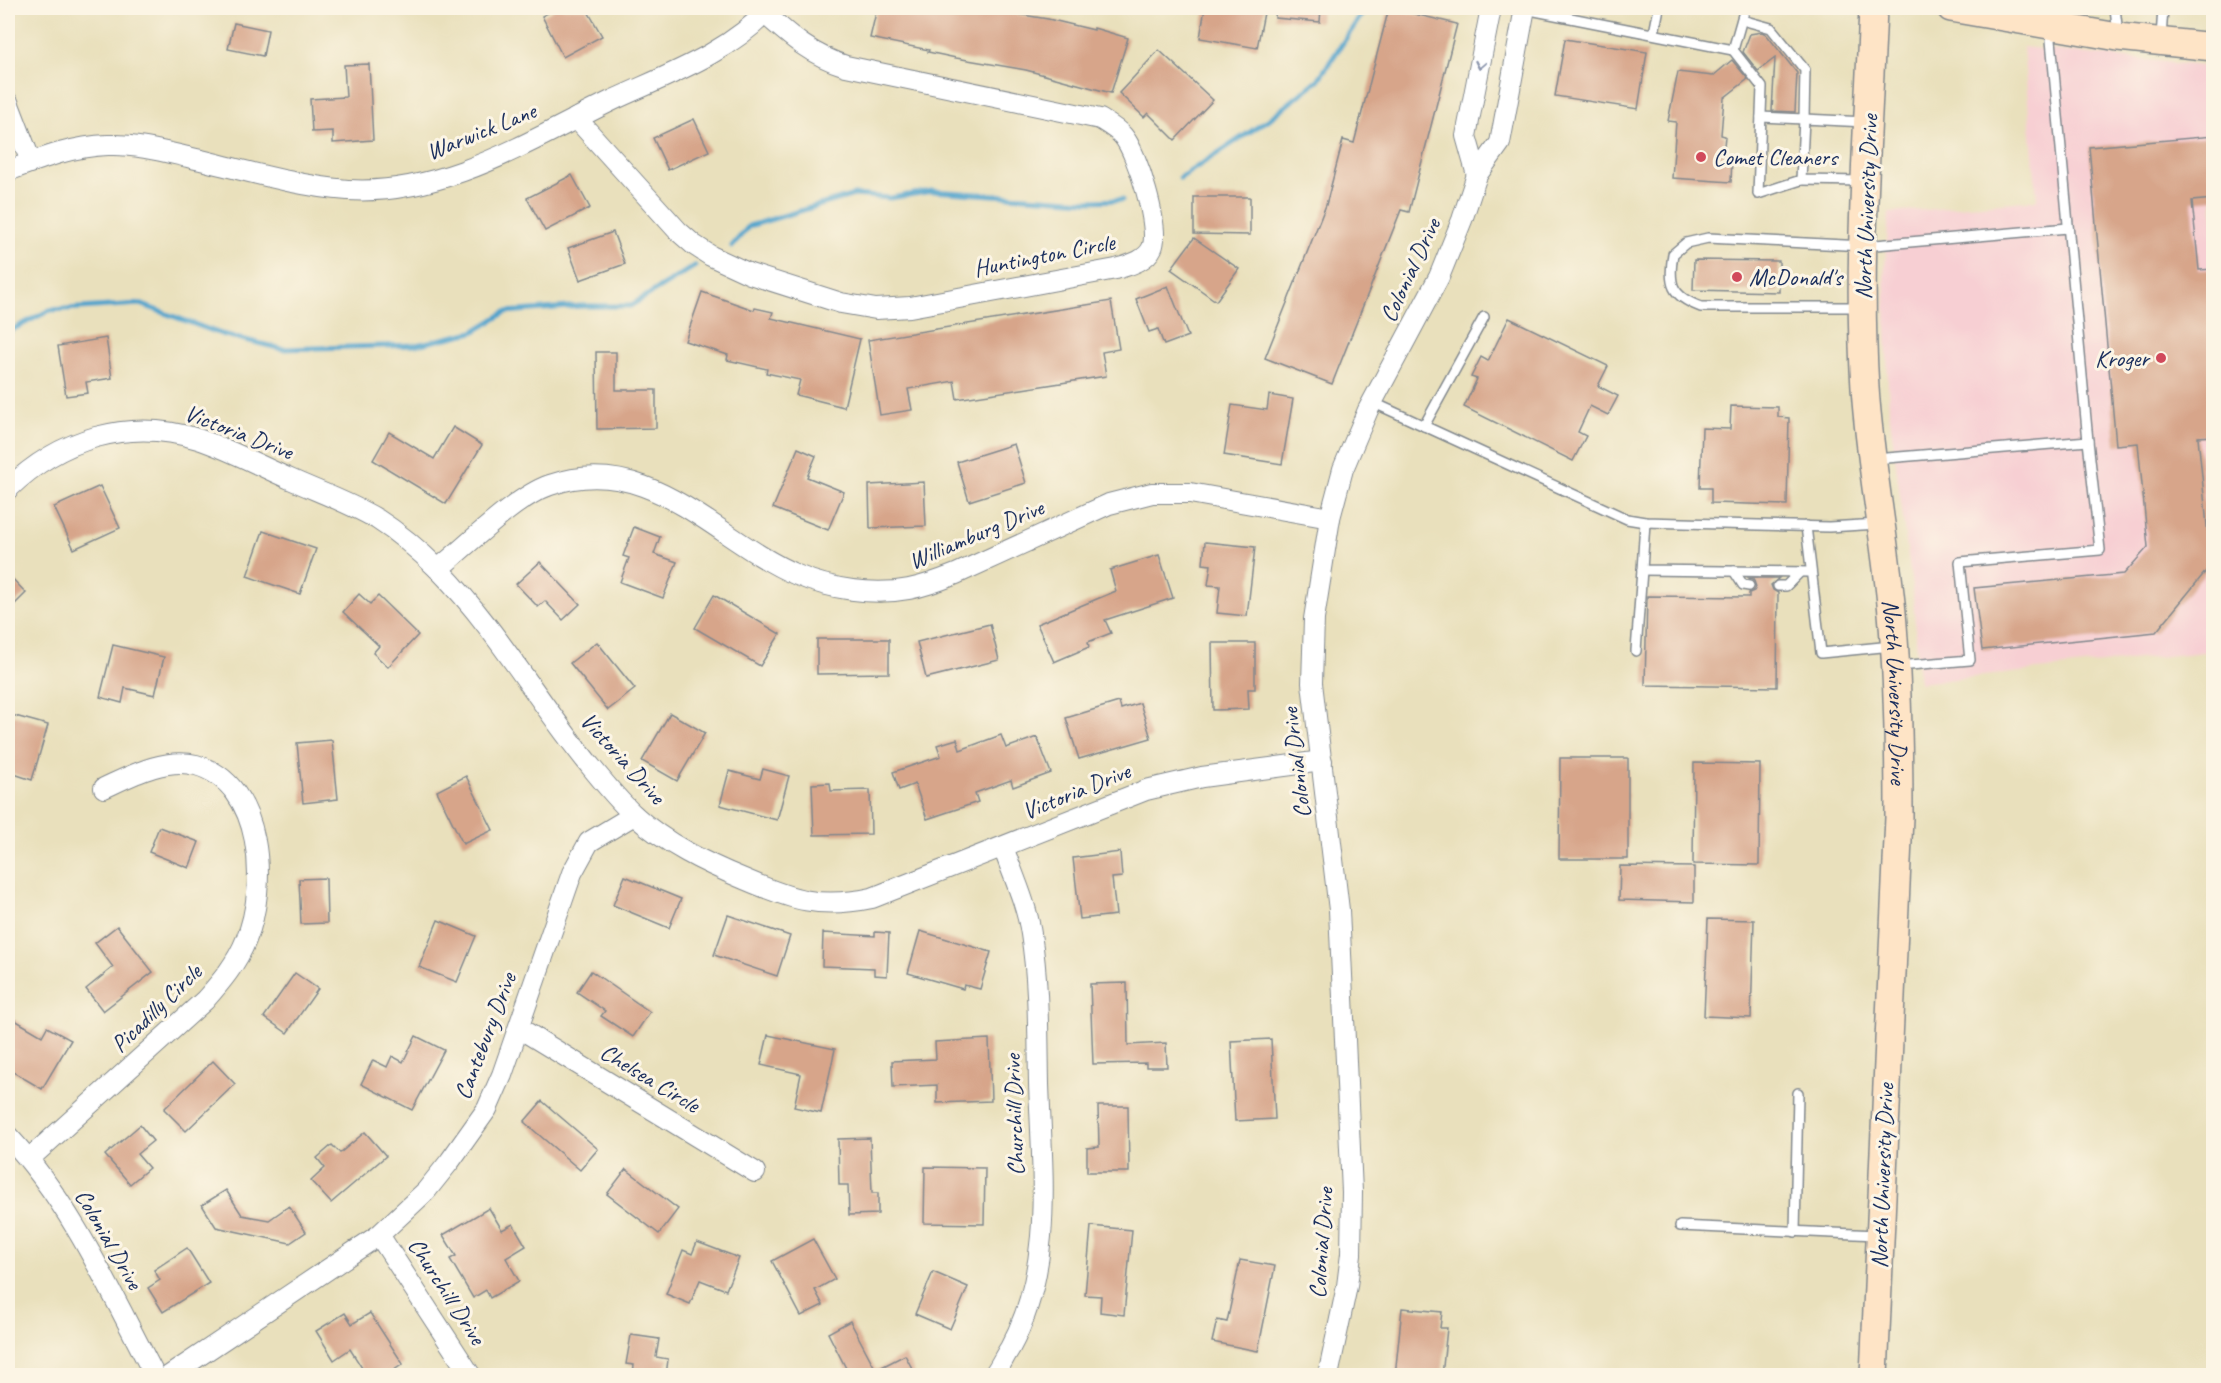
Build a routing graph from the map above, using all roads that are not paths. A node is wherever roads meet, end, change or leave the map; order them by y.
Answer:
1 (1491, 8) edge
2 (1525, 8) edge
3 (1659, 8) edge
4 (1746, 8) edge
5 (1873, 8) edge
6 (1951, 8) edge
7 (2115, 8) edge
8 (2163, 8) edge
9 (767, 10) edge
10 (1742, 20) junction
11 (2050, 26) junction
12 (1654, 33) junction
13 (2118, 37) junction
14 (2161, 41) junction
15 (2214, 47) edge
16 (1733, 50) junction
17 (8, 102) edge
18 (1761, 117) junction
19 (576, 118) junction
20 (1804, 119) junction
21 (1868, 122) junction
22 (31, 162) junction
23 (8, 171) edge
24 (1477, 175) junction
25 (1801, 180) junction
26 (1866, 182) junction
27 (2068, 228) junction
28 (1864, 246) junction
29 (1863, 307) junction
30 (1484, 317) dead end
31 (1372, 402) junction
32 (1424, 426) junction
33 (2088, 441) junction
34 (1873, 459) junction
35 (8, 489) edge
36 (1330, 518) junction
37 (1644, 522) junction
38 (1881, 524) junction
39 (1806, 526) junction
40 (438, 569) junction
41 (1642, 570) junction
42 (1734, 571) junction
43 (1800, 572) junction
44 (1810, 572) junction
45 (1749, 586) dead end
46 (1778, 586) dead end
47 (1636, 651) dead end
48 (1895, 656) junction
49 (1322, 761) junction
50 (104, 788) dead end
51 (634, 815) junction
52 (1003, 847) junction
53 (519, 1029) junction
54 (1798, 1092) dead end
55 (8, 1136) edge
56 (29, 1158) junction
57 (755, 1172) dead end
58 (1680, 1226) dead end
59 (1795, 1232) junction
60 (380, 1235) junction
61 (1880, 1235) junction
62 (155, 1376) edge
63 (169, 1376) edge
64 (471, 1376) edge
65 (993, 1376) edge
66 (1328, 1376) edge
67 (1874, 1376) edge

1 -> 24 street
2 - 12 lane
2 - 24 street, Colonial Drive
3 - 12 lane
4 - 10 lane
5 - 21 main road, North University Drive
6 - 11 main road
7 - 13 lane
8 - 14 lane
9 - 19 street, Warwick Lane
9 - 19 street, Huntington Circle
10 - 16 lane
10 - 20 lane
11 - 13 main road
11 - 27 lane
12 - 16 lane
13 - 14 main road
14 - 15 main road
16 - 18 lane
17 - 22 street
18 - 20 lane
18 - 25 lane
19 - 22 street, Warwick Lane
20 - 21 lane
20 - 25 lane
21 - 26 main road, North University Drive
22 - 23 street, Warwick Lane
24 - 31 street, Colonial Drive
25 - 26 lane
26 - 28 main road, North University Drive
27 - 28 lane
27 - 33 lane
28 - 29 main road, North University Drive
28 - 29 lane
29 - 34 main road, North University Drive
30 - 32 lane
31 - 32 lane
31 - 36 street, Colonial Drive
32 - 37 lane
33 - 34 lane
33 - 48 lane
34 - 38 main road, North University Drive
35 - 40 street, Victoria Drive
36 - 40 street, Williamburg Drive
36 - 49 street, Colonial Drive
37 - 39 lane
37 - 41 lane
38 - 39 lane
38 - 48 main road, North University Drive
39 - 44 lane
40 - 51 street, Victoria Drive
41 - 42 lane
41 - 47 lane
42 - 43 lane
42 - 45 lane
43 - 44 lane
43 - 46 lane
44 - 48 lane
48 - 61 main road, North University Drive
49 - 52 street, Victoria Drive
49 - 66 street, Colonial Drive
50 - 56 street, Picadilly Circle
51 - 52 street, Victoria Drive
51 - 53 street, Cantebury Drive
52 - 65 street, Churchill Drive
53 - 57 street, Chelsea Circle
53 - 60 street, Cantebury Drive
54 - 59 lane
55 - 56 street, Colonial Drive
56 - 62 street, Colonial Drive
58 - 59 lane
59 - 61 lane
60 - 63 street, Cantebury Drive
60 - 64 street, Churchill Drive
61 - 67 main road, North University Drive

